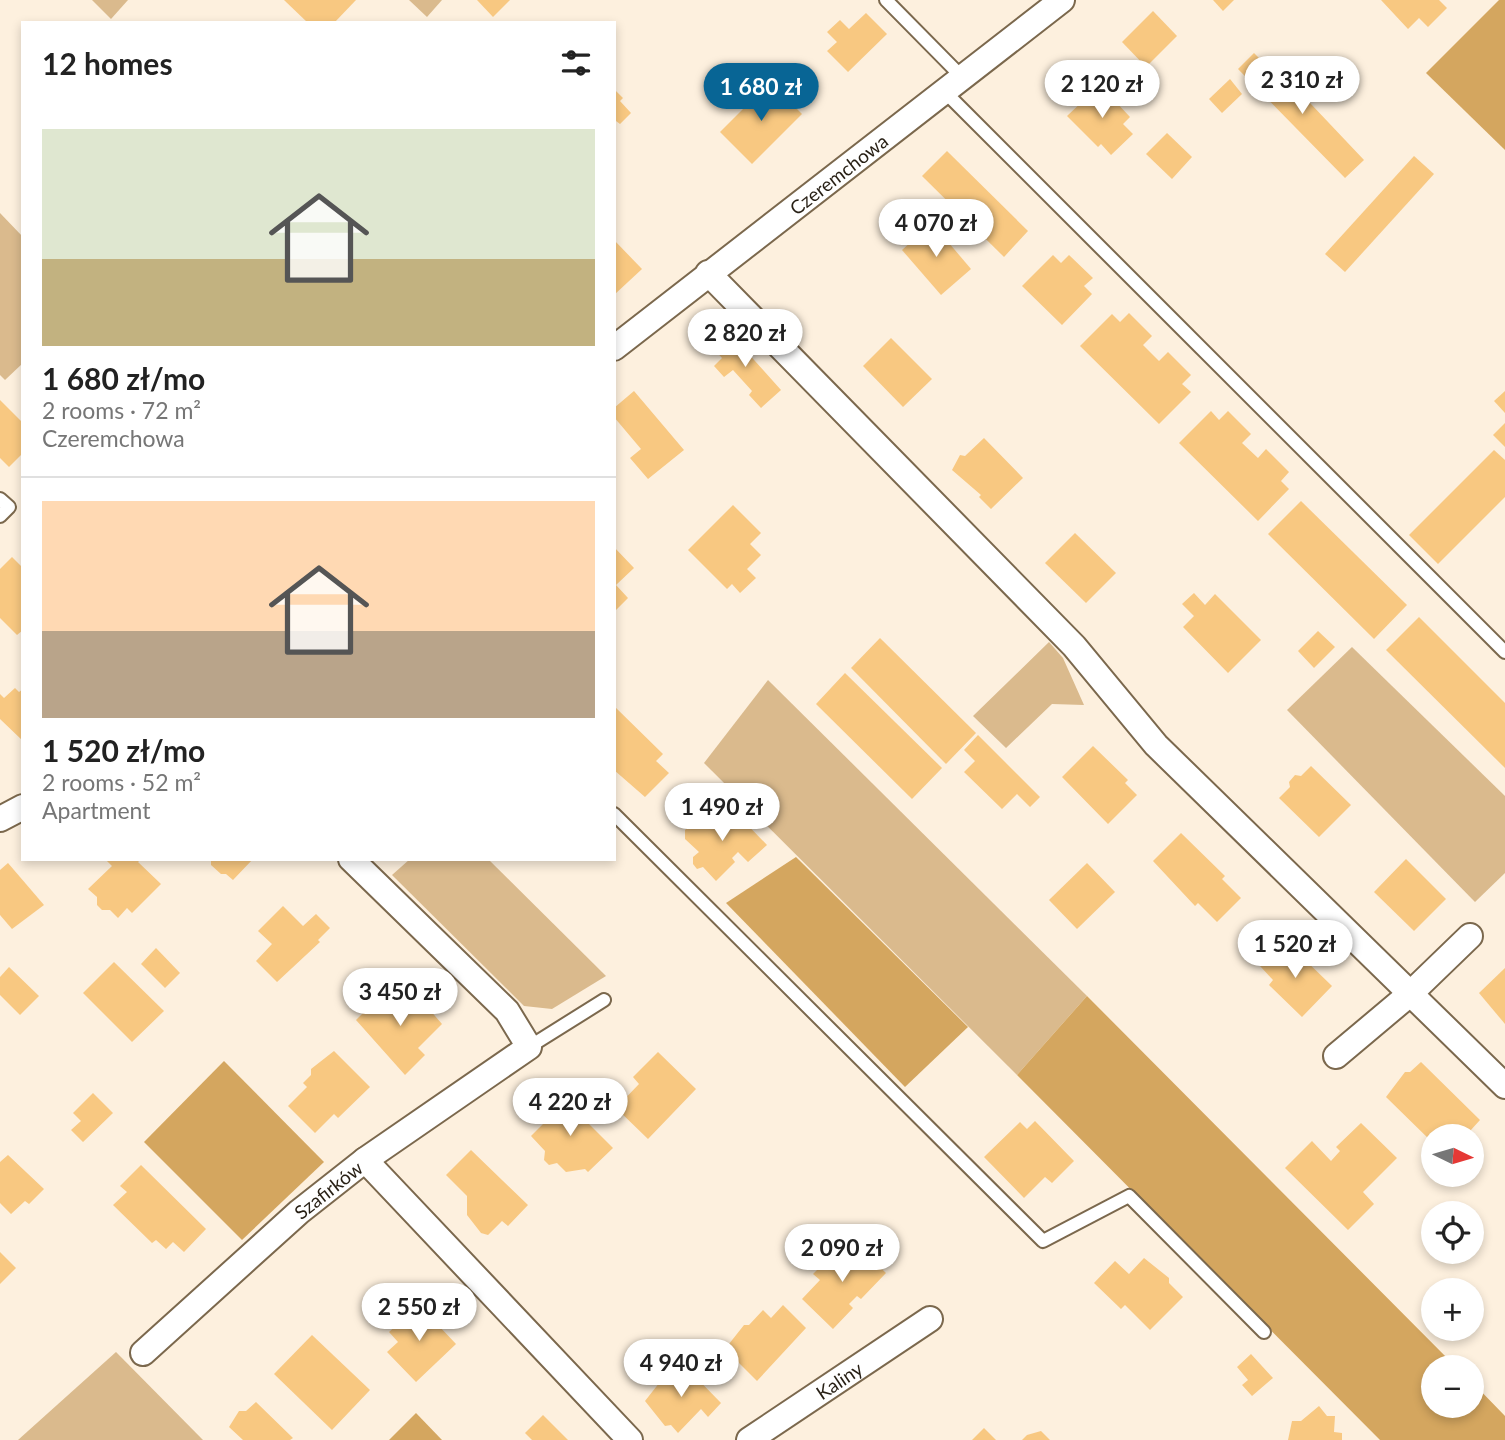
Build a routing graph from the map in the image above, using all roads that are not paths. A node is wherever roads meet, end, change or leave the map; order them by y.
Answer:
1 (886, 0) edge
2 (1062, 0) edge
3 (952, 83) junction
4 (708, 272) junction
5 (616, 346) edge
6 (0, 499) edge
7 (0, 516) edge
8 (1505, 652) edge
9 (616, 816) edge
10 (353, 861) edge
11 (1470, 936) dead end
12 (1411, 993) junction
13 (604, 1000) dead end
14 (529, 1047) junction
15 (1336, 1056) dead end
16 (1505, 1086) edge
17 (365, 1160) junction
18 (930, 1319) dead end
19 (1264, 1332) dead end
20 (143, 1353) dead end
21 (629, 1440) edge
22 (749, 1440) edge

1 - 3 lane
2 - 3 street, Czeremchowa
3 - 4 street, Czeremchowa
3 - 8 lane
4 - 5 street, Czeremchowa
4 - 12 street
6 - 7 lane
9 - 19 lane
10 - 14 street
11 - 12 street
12 - 15 street
12 - 16 street
13 - 14 lane
14 - 17 street, Szafirków
17 - 20 street, Szafirków
17 - 21 street
18 - 22 street, Kaliny

